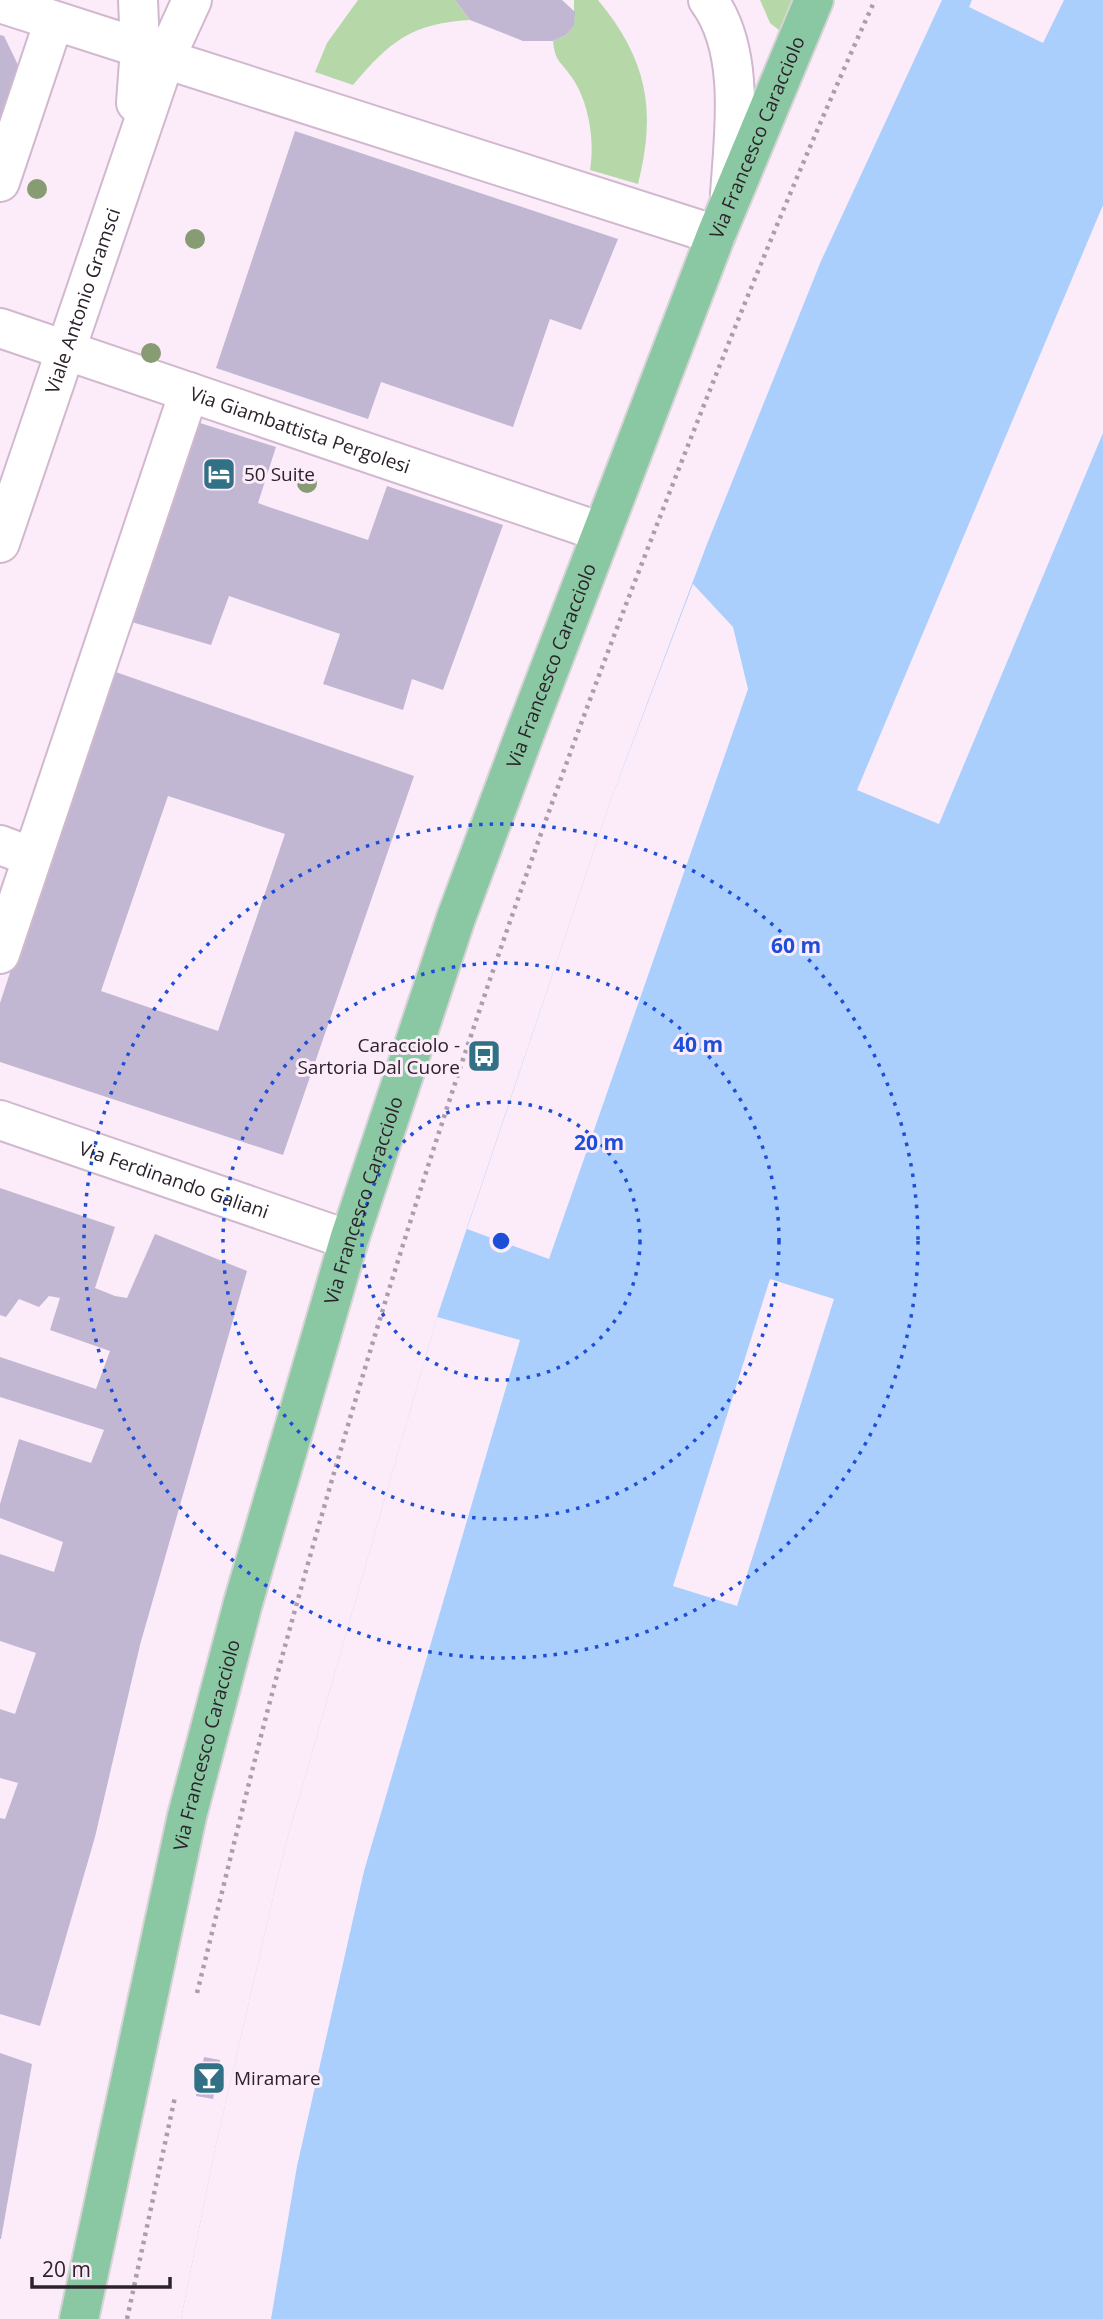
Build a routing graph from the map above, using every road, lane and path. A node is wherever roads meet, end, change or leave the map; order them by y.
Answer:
1 (138, 0) edge
2 (192, 0) edge
3 (220, 0) edge
4 (708, 0) edge
5 (814, 0) edge
6 (875, 0) edge
7 (0, 3) edge
8 (54, 21) junction
9 (152, 54) junction
10 (0, 182) edge
11 (730, 200) junction
12 (716, 235) junction
13 (0, 328) edge
14 (64, 351) junction
15 (189, 392) junction
16 (601, 532) junction
17 (0, 543) edge
18 (16, 851) edge
19 (0, 954) edge
20 (0, 1120) edge
21 (349, 1240) junction
22 (196, 1996) dead end
23 (177, 2086) dead end
24 (79, 2319) edge
25 (127, 2319) edge

1 - 9 street
2 - 9 street, Viale Antonio Gramsci
3 - 9 street
4 - 11 street
5 - 11 main road, Via Francesco Caracciolo
6 - 22 path
7 - 8 street
8 - 9 street
8 - 10 street
9 - 12 street
9 - 14 street, Viale Antonio Gramsci
11 - 12 main road, Via Francesco Caracciolo
12 - 16 main road, Via Francesco Caracciolo
13 - 14 street, Via Giambattista Pergolesi
14 - 15 street, Via Giambattista Pergolesi
14 - 17 street, Viale Antonio Gramsci
15 - 16 street, Via Giambattista Pergolesi
15 - 18 street
16 - 21 main road, Via Francesco Caracciolo
18 - 19 street
20 - 21 street, Via Ferdinando Galiani
21 - 24 main road, Via Francesco Caracciolo
23 - 25 path

